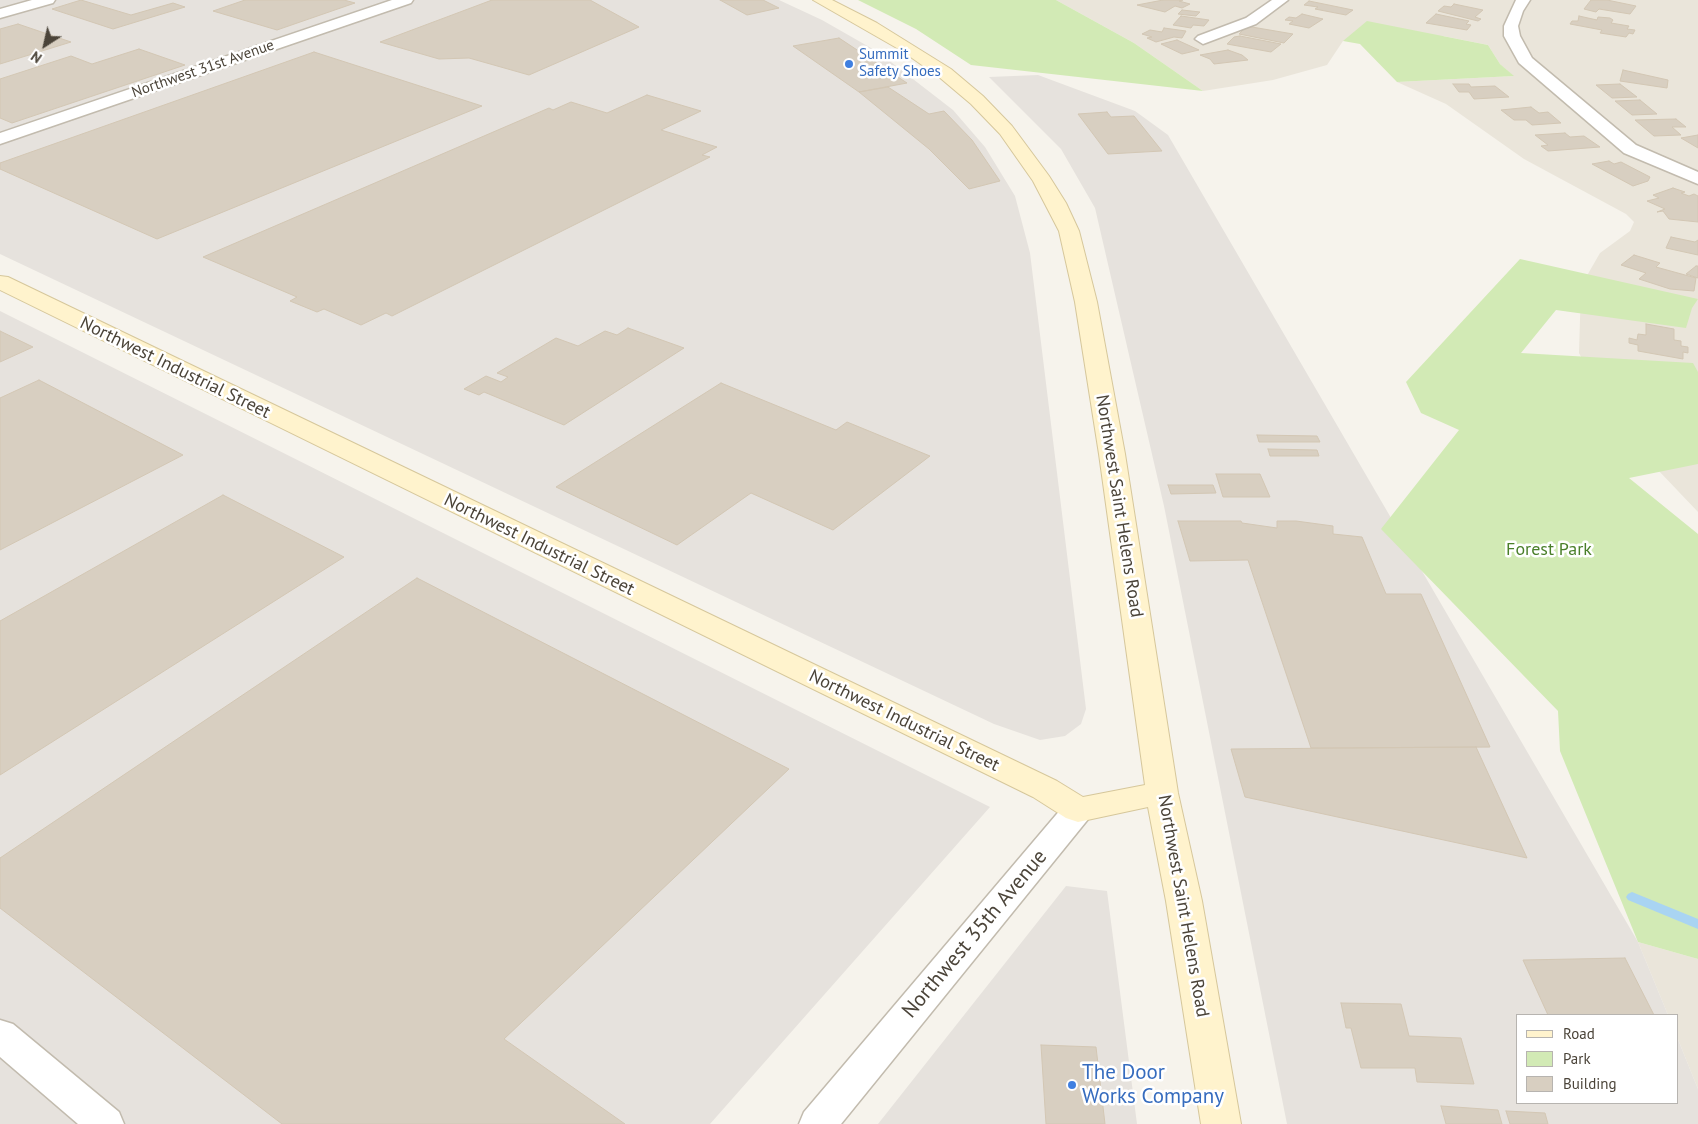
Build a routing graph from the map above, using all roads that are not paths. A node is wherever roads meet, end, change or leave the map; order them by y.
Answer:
1 (48, 0) edge
2 (406, 0) edge
3 (820, 0) edge
4 (1281, 0) edge
5 (1523, 0) edge
6 (0, 14) edge
7 (1203, 39) dead end
8 (0, 139) edge
9 (1698, 180) edge
10 (0, 282) edge
11 (1162, 793) junction
12 (1078, 810) junction
13 (0, 1035) edge
14 (105, 1124) edge
15 (818, 1124) edge
16 (1221, 1124) edge

1 - 6 street
2 - 8 street, Northwest 31st Avenue
3 - 11 main road, Northwest Saint Helens Road
4 - 7 street
5 - 9 street
10 - 12 main road, Northwest Industrial Street
11 - 12 main road
11 - 16 main road, Northwest Saint Helens Road
12 - 15 street, Northwest 35th Avenue
13 - 14 street

